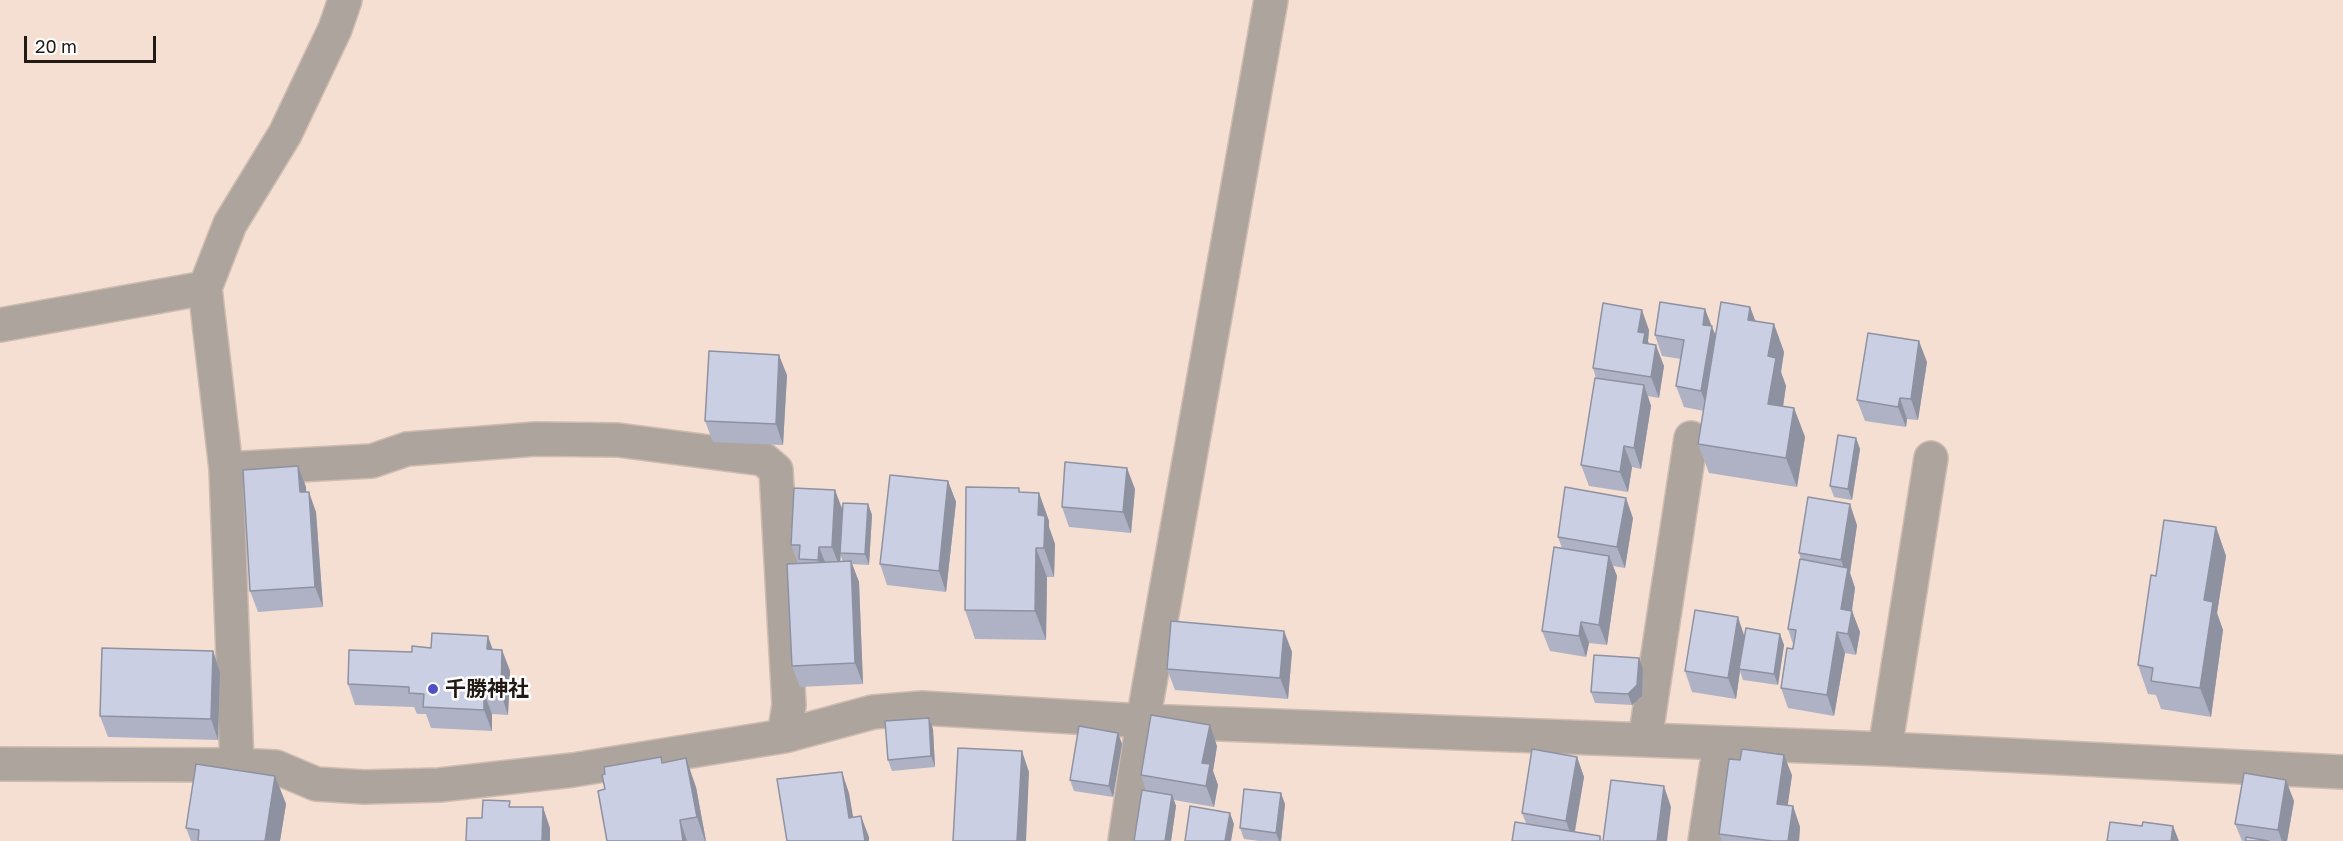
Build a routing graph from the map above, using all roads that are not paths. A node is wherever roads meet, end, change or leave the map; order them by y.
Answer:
1 (345, 0) edge
2 (1270, 0) edge
3 (205, 288) junction
4 (0, 325) edge
5 (1690, 438) dead end
6 (1931, 458) dead end
7 (226, 469) junction
8 (1143, 721) junction
9 (784, 736) junction
10 (1645, 740) junction
11 (1720, 743) junction
12 (1885, 749) junction
13 (0, 764) edge
14 (237, 765) junction
15 (2343, 772) edge
16 (1125, 841) edge
17 (1705, 841) edge

1 - 3 street
2 - 8 street
3 - 4 street
3 - 7 street
5 - 10 street
6 - 12 street
7 - 9 street
7 - 14 street
8 - 9 street
8 - 10 street
8 - 16 street
9 - 14 street
10 - 11 street
11 - 12 street
11 - 17 street
12 - 15 street
13 - 14 street

